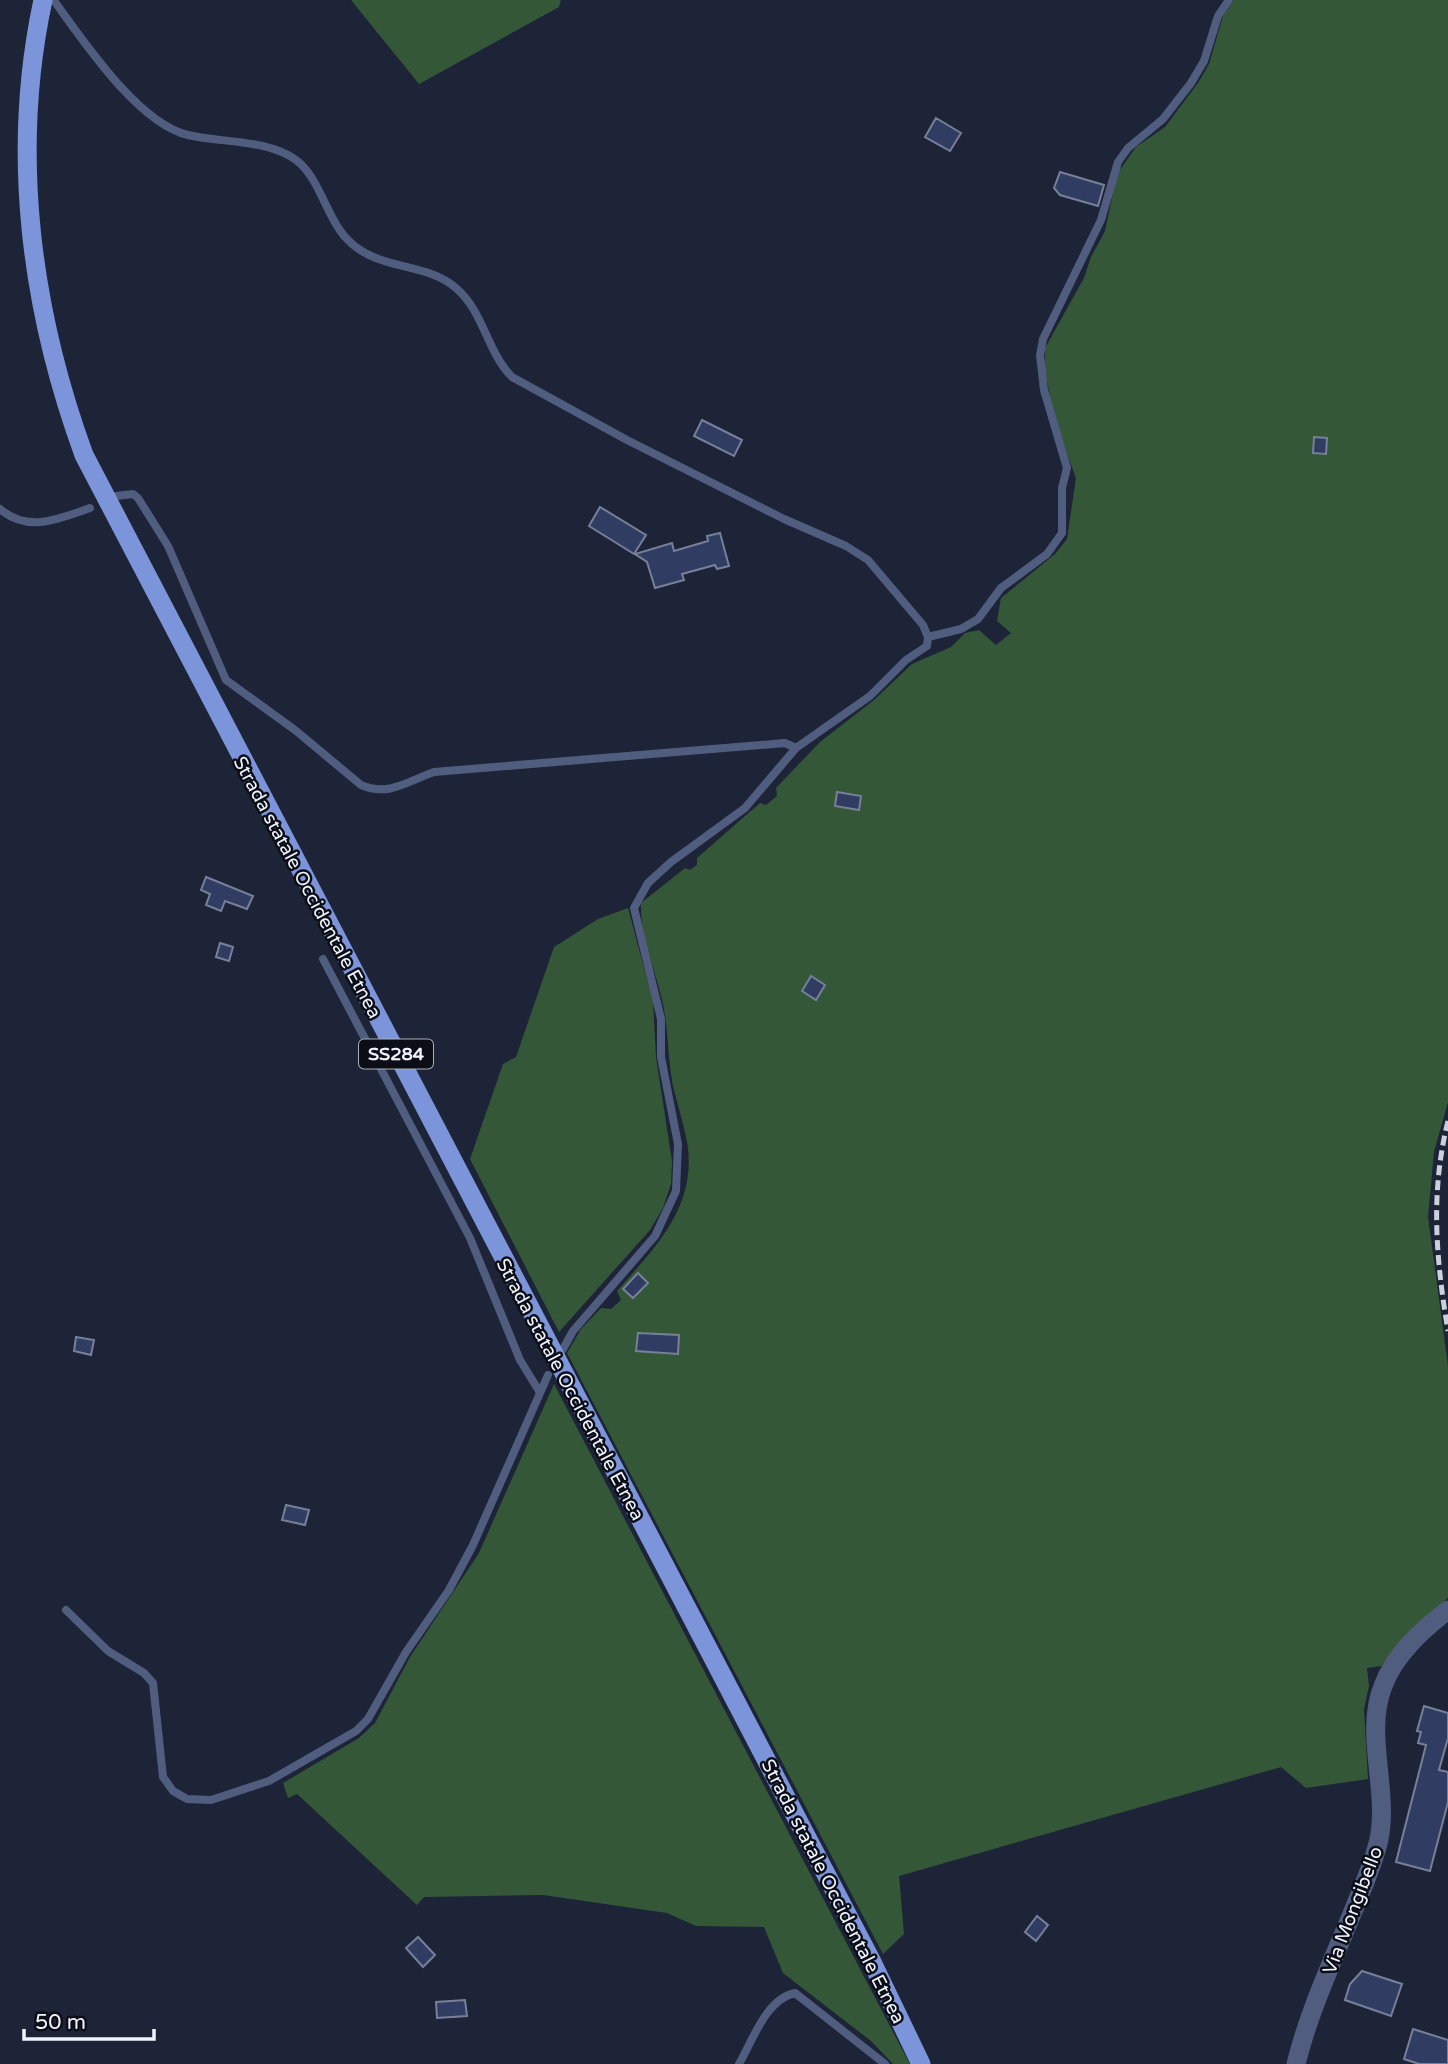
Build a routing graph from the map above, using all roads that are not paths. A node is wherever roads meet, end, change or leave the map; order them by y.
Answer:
1 (1229, 0) edge
2 (49, 1) edge
3 (116, 496) dead end
4 (90, 508) dead end
5 (0, 509) edge
6 (928, 637) junction
7 (796, 748) junction
8 (323, 959) dead end
9 (563, 1349) dead end
10 (548, 1375) dead end
11 (539, 1391) junction
12 (66, 1610) dead end
13 (1448, 1610) edge
14 (739, 2064) edge
15 (885, 2064) edge
16 (921, 2064) edge
17 (1296, 2064) edge

1 - 6 lane
2 - 6 lane
2 - 16 main road, Strada statale Occidentale Etnea / SS284
3 - 7 lane
4 - 5 lane
6 - 7 lane
7 - 9 lane
8 - 11 lane
10 - 11 lane
11 - 12 lane
13 - 17 street, Via Mongibello
14 - 15 lane

